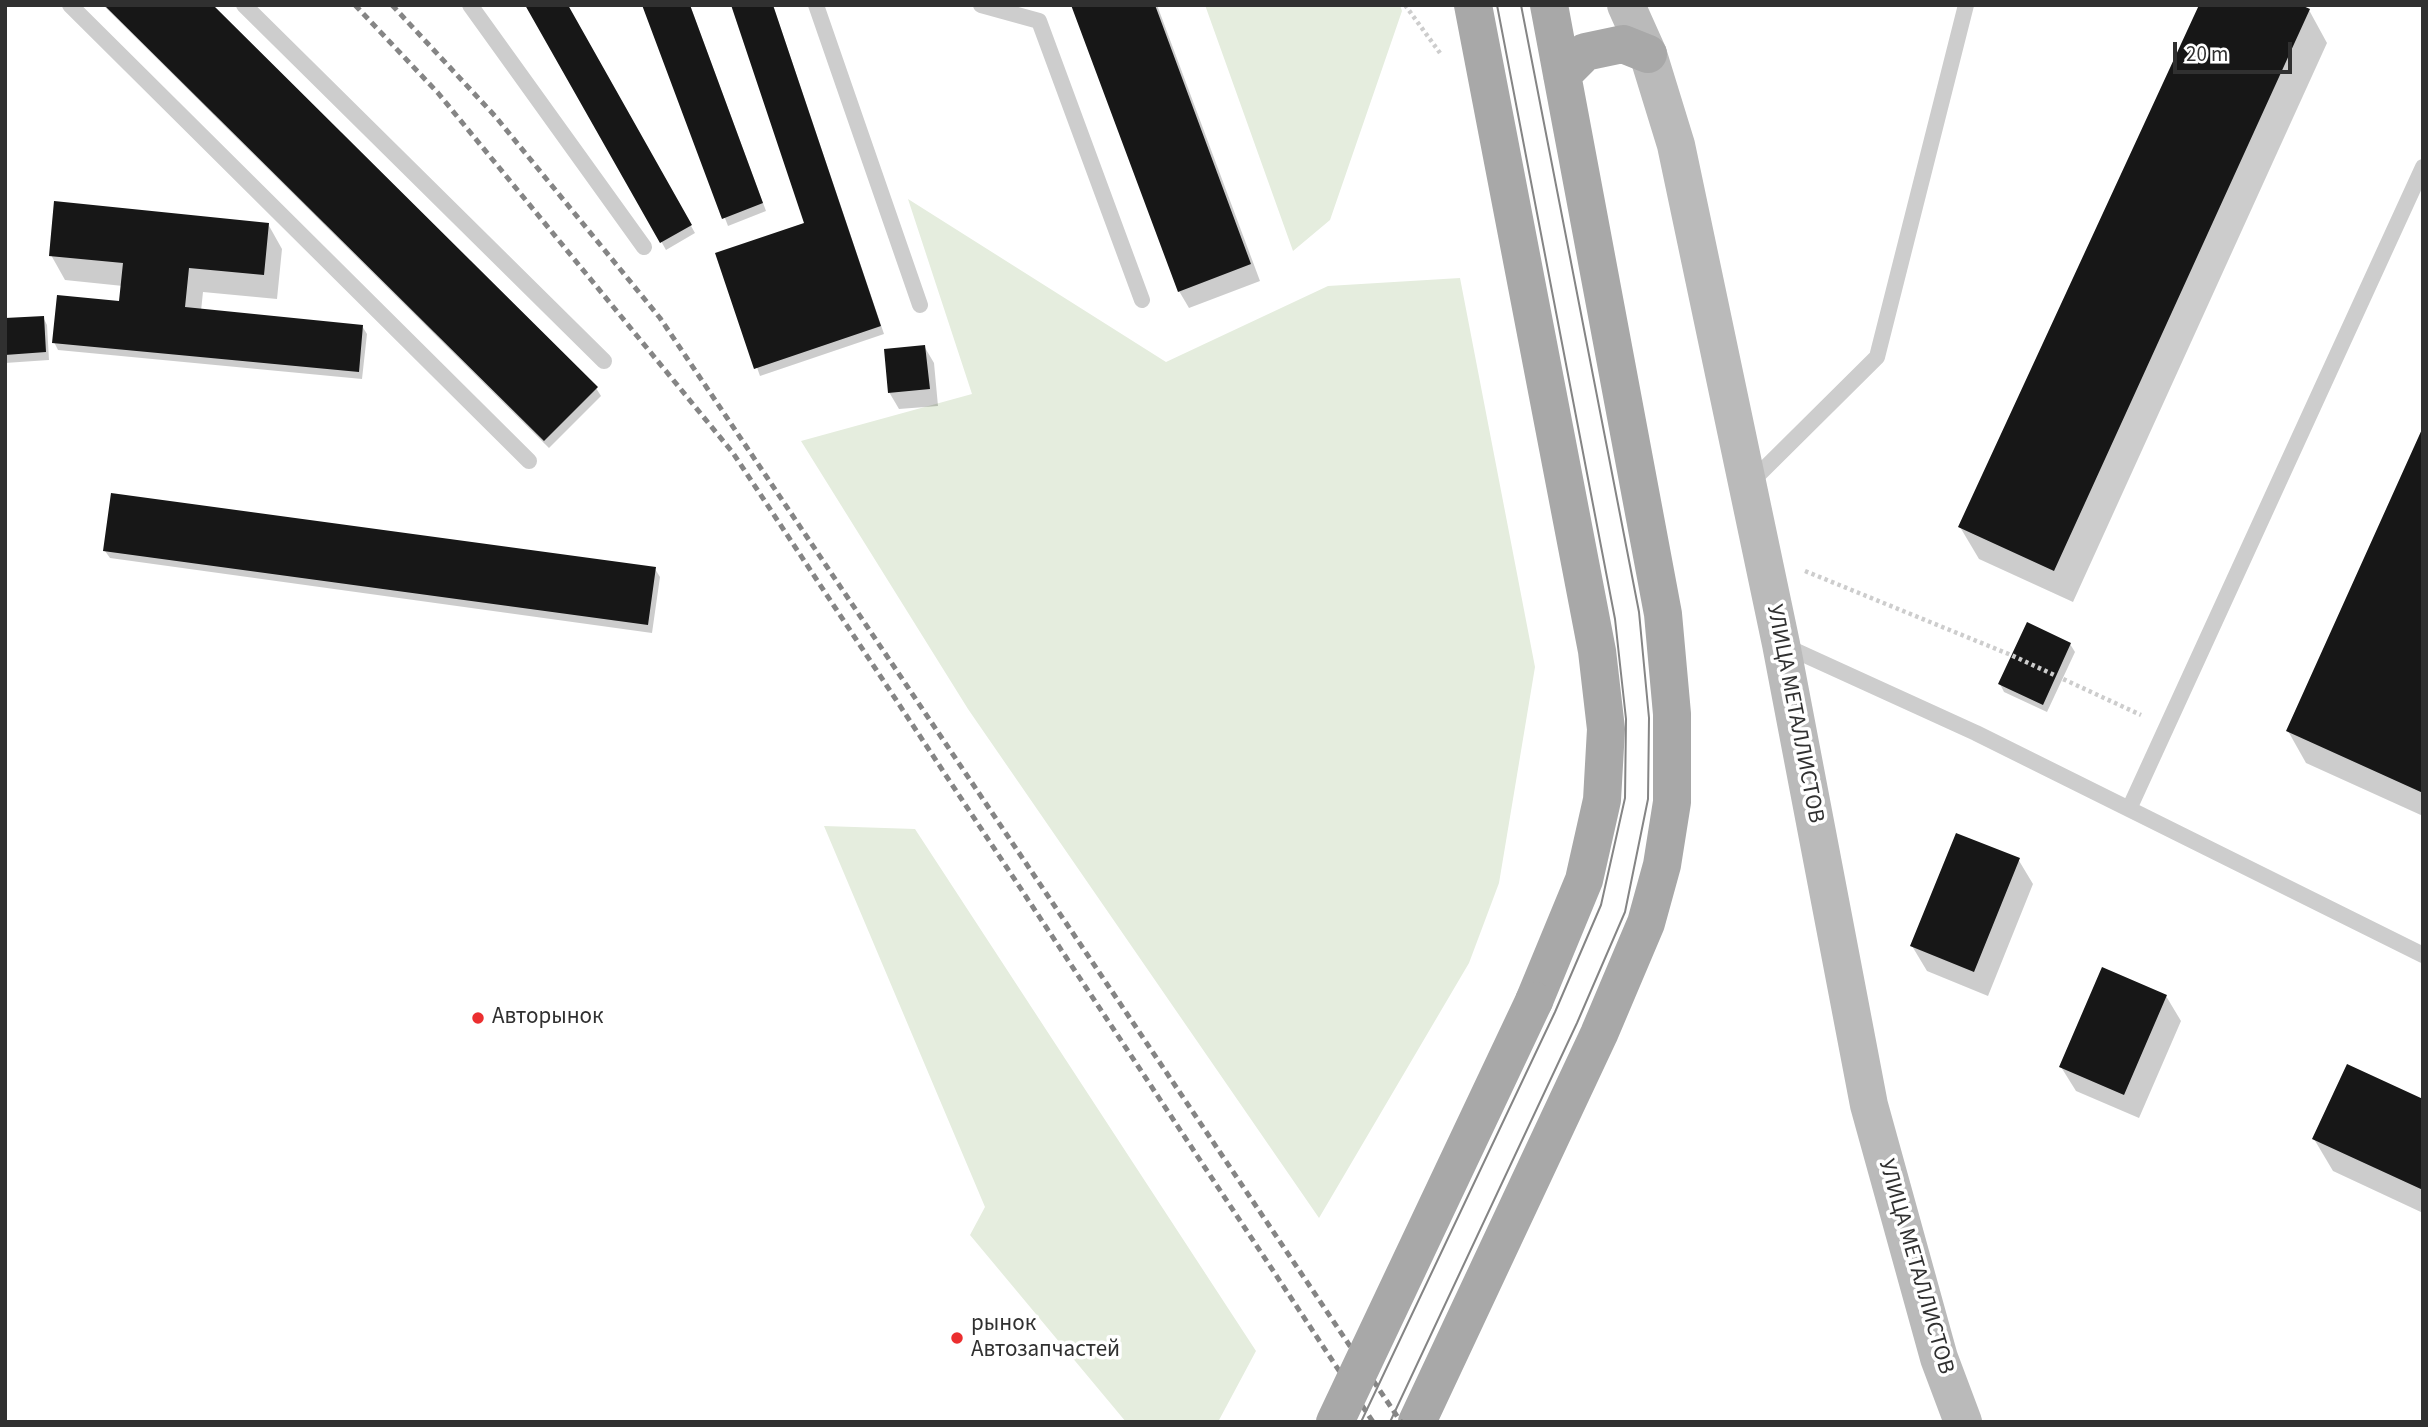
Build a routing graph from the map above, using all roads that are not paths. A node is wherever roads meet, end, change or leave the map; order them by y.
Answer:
1 (70, 5) edge
2 (244, 5) edge
3 (470, 5) edge
4 (816, 5) edge
5 (981, 5) edge
6 (1473, 5) edge
7 (1549, 5) edge
8 (1626, 5) edge
9 (1966, 5) edge
10 (1648, 54) junction
11 (1562, 75) junction
12 (2423, 167) edge
13 (644, 247) dead end
14 (1142, 300) dead end
15 (920, 305) dead end
16 (604, 361) dead end
17 (529, 461) dead end
18 (1748, 485) junction
19 (1781, 644) junction
20 (2129, 809) junction
21 (2423, 955) edge
22 (1335, 1422) edge
23 (1417, 1422) edge
24 (1963, 1422) edge

1 - 17 lane
2 - 16 lane
3 - 13 lane
4 - 15 lane
5 - 14 lane
6 - 22 main road, bridge
7 - 11 main road
8 - 10 main road, УЛИЦА МЕТАЛЛИСТОВ
9 - 18 lane
10 - 11 main road
10 - 18 main road, УЛИЦА МЕТАЛЛИСТОВ
11 - 23 main road
12 - 20 lane
18 - 19 main road, УЛИЦА МЕТАЛЛИСТОВ
19 - 20 lane
19 - 24 main road, УЛИЦА МЕТАЛЛИСТОВ
20 - 21 lane

